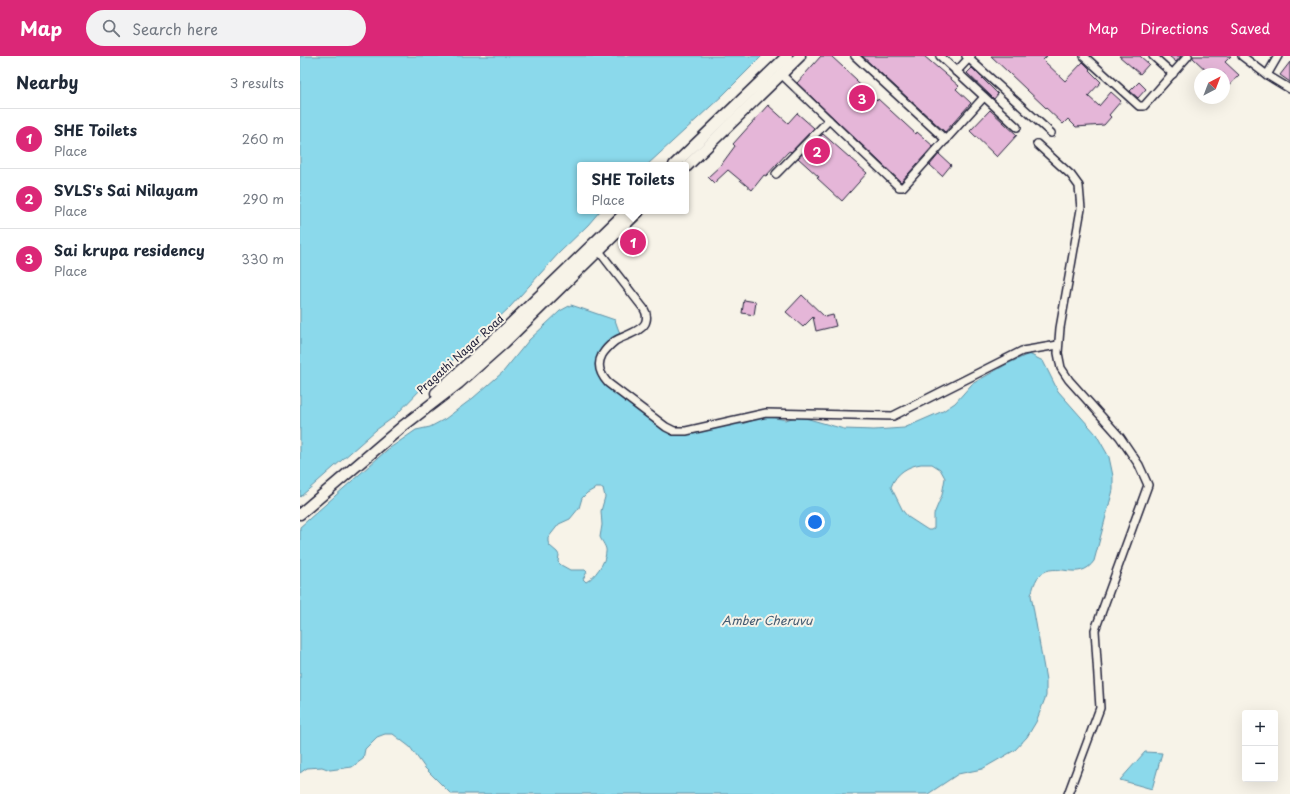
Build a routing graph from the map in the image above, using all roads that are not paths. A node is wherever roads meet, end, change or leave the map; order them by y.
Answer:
1 (787, 56) edge
2 (800, 56) edge
3 (855, 56) edge
4 (940, 56) edge
5 (1084, 56) edge
6 (1153, 56) edge
7 (1188, 56) edge
8 (1242, 56) edge
9 (1278, 56) edge
10 (969, 57) edge
11 (956, 72) junction
12 (1172, 74) junction
13 (1267, 74) junction
14 (782, 75) junction
15 (1290, 89) edge
16 (984, 97) junction
17 (829, 120) junction
18 (1017, 126) dead end
19 (1051, 133) dead end
20 (946, 140) junction
21 (1037, 144) dead end
22 (677, 162) edge
23 (689, 164) edge
24 (776, 174) dead end
25 (624, 214) edge
26 (636, 214) edge
27 (599, 251) junction
28 (1058, 345) junction
29 (300, 506) edge
30 (300, 514) edge
31 (1068, 794) edge

1 - 22 main road
2 - 14 main road
3 - 20 street
4 - 11 street
5 - 12 street
6 - 12 street
7 - 12 street
8 - 13 street
9 - 13 street
10 - 11 street
10 - 19 street
11 - 16 street
13 - 15 street
14 - 17 street
14 - 23 main road
16 - 18 street
16 - 20 street
17 - 20 street
17 - 24 street
21 - 28 street
25 - 29 main road, Pragathi Nagar Road
26 - 27 main road, Pragathi Nagar Road
27 - 28 street
27 - 30 main road, Pragathi Nagar Road
28 - 31 street

